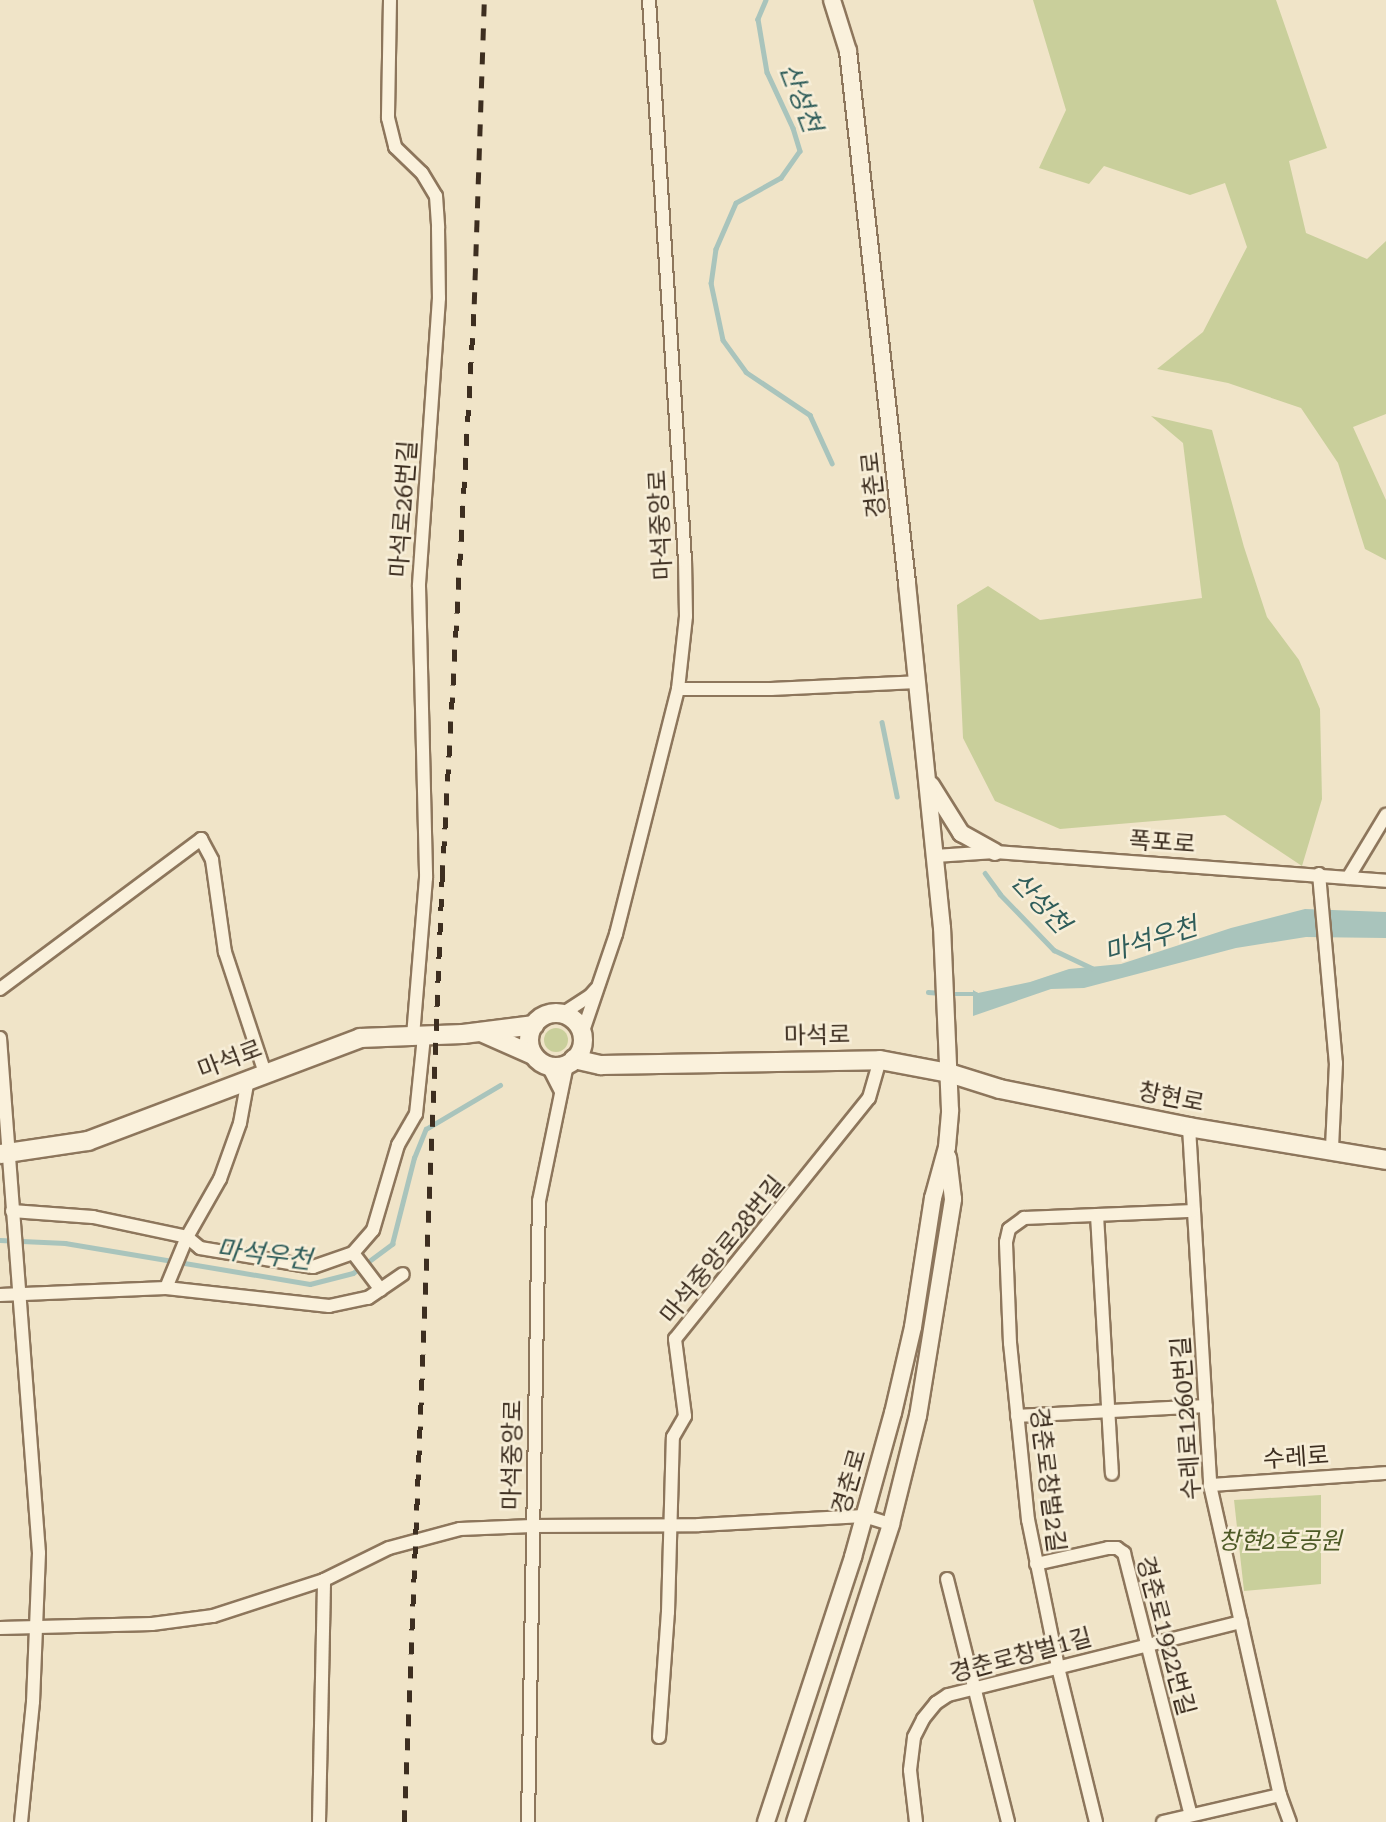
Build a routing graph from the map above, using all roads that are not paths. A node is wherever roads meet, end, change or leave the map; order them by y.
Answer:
1 (390, 0) edge
2 (649, 0) edge
3 (832, 0) edge
4 (917, 682) junction
5 (678, 689) junction
6 (927, 778) junction
7 (1386, 815) edge
8 (995, 852) junction
9 (935, 856) junction
10 (1319, 874) junction
11 (1348, 878) junction
12 (1386, 881) edge
13 (600, 984) junction
14 (0, 989) edge
15 (562, 1014) junction
16 (534, 1025) junction
17 (481, 1032) junction
18 (582, 1034) junction
19 (418, 1036) junction
20 (0, 1038) edge
21 (533, 1055) junction
22 (880, 1060) junction
23 (571, 1062) junction
24 (548, 1066) junction
25 (265, 1073) junction
26 (949, 1073) junction
27 (248, 1079) junction
28 (561, 1092) junction
29 (1189, 1127) junction
30 (947, 1147) junction
31 (1332, 1149) junction
32 (4, 1153) edge
33 (1386, 1160) edge
34 (12, 1211) junction
35 (1194, 1211) junction
36 (1097, 1215) junction
37 (186, 1241) junction
38 (355, 1256) junction
39 (402, 1274) dead end
40 (376, 1285) junction
41 (166, 1288) junction
42 (0, 1295) edge
43 (18, 1296) junction
44 (1206, 1406) junction
45 (1106, 1410) junction
46 (1017, 1416) junction
47 (1386, 1473) edge
48 (1112, 1474) dead end
49 (1210, 1485) junction
50 (864, 1516) junction
51 (891, 1524) junction
52 (532, 1525) junction
53 (671, 1526) junction
54 (1036, 1564) junction
55 (947, 1579) dead end
56 (324, 1580) junction
57 (1241, 1622) junction
58 (37, 1627) junction
59 (0, 1628) edge
60 (1148, 1645) junction
61 (1058, 1667) junction
62 (975, 1688) junction
63 (659, 1737) dead end
64 (1280, 1795) junction
65 (1191, 1815) junction
66 (21, 1822) edge
67 (319, 1822) edge
68 (528, 1822) edge
69 (766, 1822) edge
70 (795, 1822) edge
71 (916, 1822) edge
72 (1008, 1822) edge
73 (1096, 1822) edge
74 (1163, 1822) edge
75 (1290, 1822) edge

1 - 19 street, 마석로26번길
2 - 5 street, 마석중앙로
3 - 4 street, 경춘로
4 - 5 street
4 - 6 street, 경춘로
5 - 13 street, 마석중앙로
6 - 8 street
6 - 9 street, 경춘로
7 - 11 street
8 - 9 street, 폭포로
8 - 10 street, 폭포로
9 - 26 street, 경춘로
10 - 11 street, 폭포로
10 - 31 street
11 - 12 street, 폭포로
13 - 15 street
13 - 18 street, 마석중앙로
14 - 25 street
15 - 16 main road
15 - 18 main road
16 - 17 main road, 마석로
16 - 21 main road
17 - 19 main road, 마석로
17 - 21 main road
18 - 23 main road
19 - 25 main road, 마석로
19 - 38 street, 마석로26번길
20 - 32 street
21 - 24 main road
22 - 23 main road, 마석로
22 - 26 main road, 마석로
22 - 53 street, 마석중앙로28번길
23 - 24 main road
23 - 28 street, 마석중앙로
24 - 28 street
25 - 27 main road, 마석로
26 - 29 main road, 창현로
26 - 30 street, 경춘로
27 - 32 main road, 마석로
27 - 37 street
28 - 52 street, 마석중앙로
29 - 31 main road, 창현로
29 - 35 street, 수레로1260번길
30 - 50 street, 경춘로
30 - 51 street, 경춘로
31 - 33 main road, 창현로
32 - 34 street
34 - 37 street
34 - 43 street
35 - 36 street, 경춘로창벌2길
35 - 44 street, 수레로1260번길
36 - 45 street
36 - 46 street, 경춘로창벌2길
37 - 38 street
37 - 41 street
38 - 40 street
39 - 40 street
40 - 41 street
41 - 43 street
42 - 43 street
43 - 58 street
44 - 45 street
44 - 49 street, 수레로1260번길
45 - 46 street
45 - 48 street
46 - 54 street, 경춘로창벌2길
47 - 49 street, 수레로
49 - 57 street, 수레로1260번길
50 - 51 street
50 - 53 street
50 - 69 street, 경춘로
51 - 70 street, 경춘로
52 - 53 street
52 - 56 street
52 - 68 street, 마석중앙로
53 - 63 street, 마석중앙로28번길
54 - 60 street, 경춘로1922번길
54 - 61 street, 경춘로창벌2길
55 - 62 street
56 - 58 street
56 - 67 street
57 - 60 street, 경춘로창벌1길
57 - 64 street, 수레로1260번길
58 - 59 street
58 - 66 street
60 - 61 street, 경춘로창벌1길
60 - 65 street, 경춘로1922번길
61 - 62 street, 경춘로창벌1길
61 - 73 street, 경춘로창벌2길
62 - 71 street, 경춘로창벌1길
62 - 72 street
64 - 65 street
64 - 75 street, 수레로1260번길
65 - 74 street

